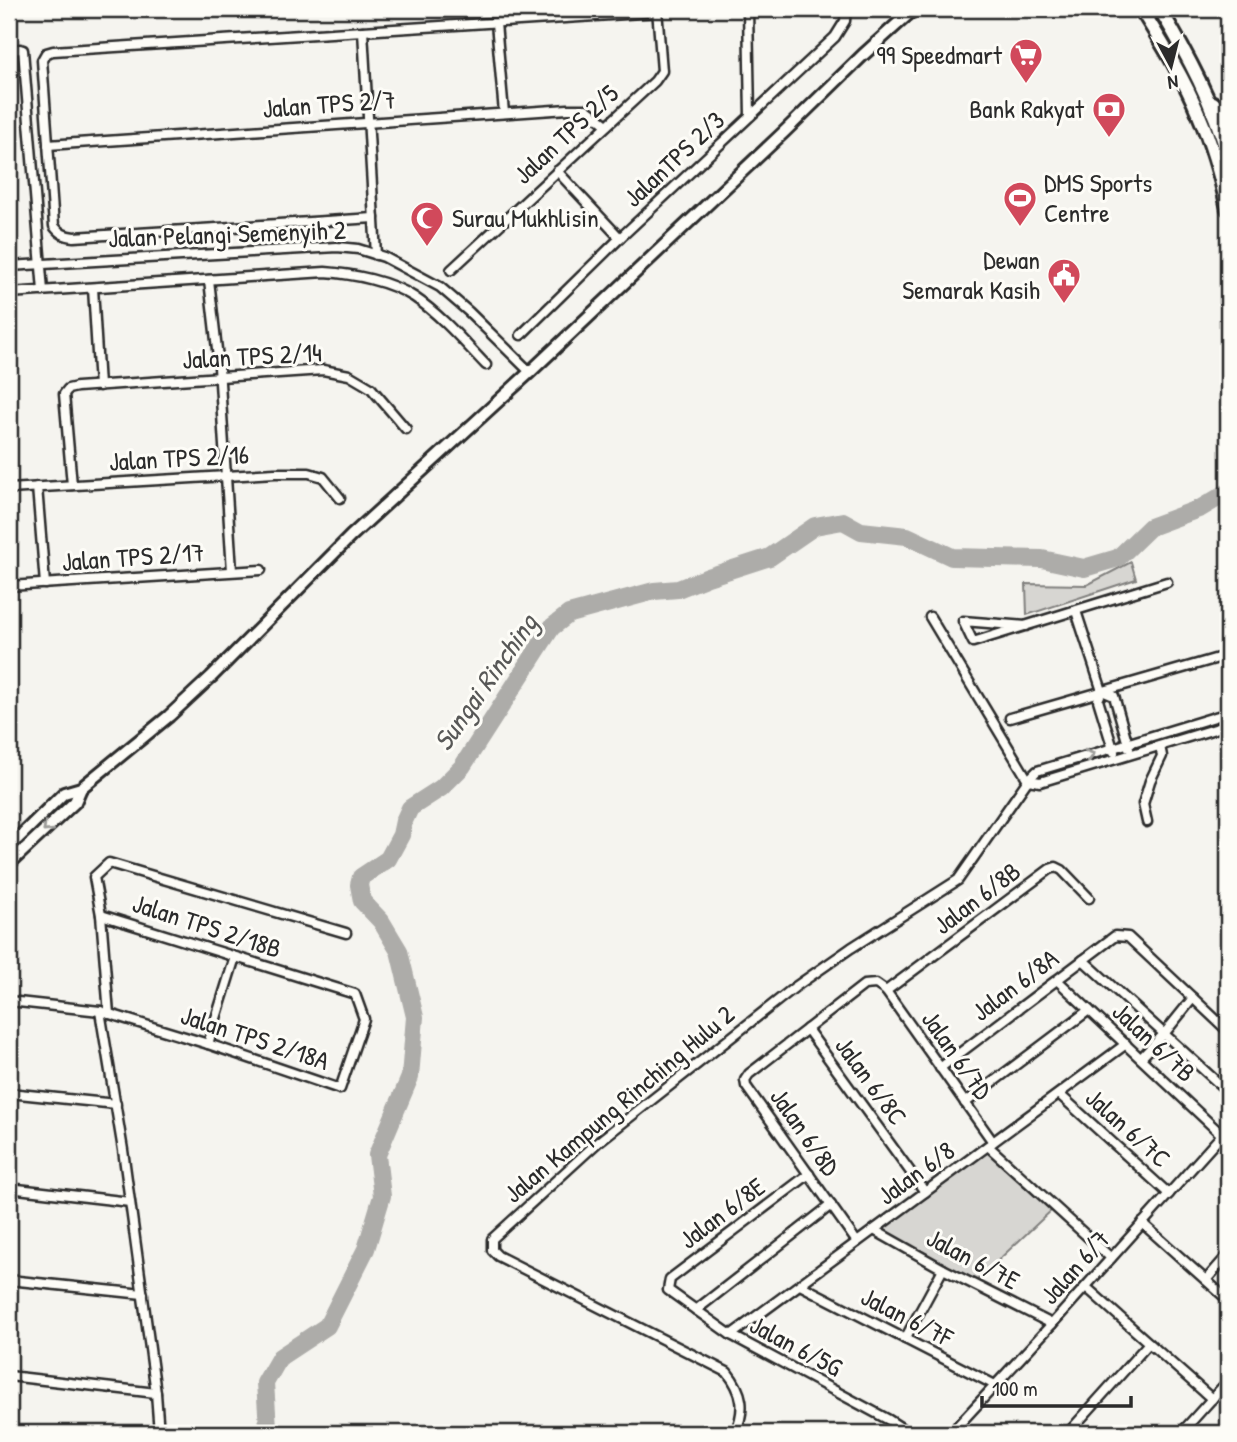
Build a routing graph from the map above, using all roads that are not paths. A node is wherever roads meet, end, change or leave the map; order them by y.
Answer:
1 (748, 9) edge
2 (846, 9) edge
3 (915, 9) edge
4 (1160, 9) edge
5 (657, 10) edge
6 (1142, 11) edge
7 (496, 23) junction
8 (363, 31) junction
9 (9, 50) edge
10 (1208, 97) junction
11 (504, 113) junction
12 (750, 116) junction
13 (1228, 117) edge
14 (368, 123) junction
15 (607, 125) junction
16 (1225, 136) edge
17 (1209, 139) junction
18 (48, 145) junction
19 (1228, 156) edge
20 (557, 171) junction
21 (1228, 209) edge
22 (374, 218) junction
23 (620, 238) junction
24 (376, 255) junction
25 (40, 264) junction
26 (9, 266) edge
27 (451, 270) dead end
28 (209, 280) junction
29 (93, 288) junction
30 (43, 291) junction
31 (9, 293) edge
32 (521, 335) dead end
33 (486, 365) dead end
34 (530, 372) junction
35 (220, 378) junction
36 (99, 386) junction
37 (406, 429) dead end
38 (226, 476) junction
39 (72, 485) junction
40 (37, 487) junction
41 (9, 489) edge
42 (340, 498) dead end
43 (261, 570) dead end
44 (232, 571) junction
45 (1167, 582) dead end
46 (45, 584) junction
47 (9, 586) edge
48 (1076, 611) junction
49 (930, 617) dead end
50 (1026, 626) junction
51 (1218, 658) dead end
52 (1102, 691) junction
53 (1228, 713) edge
54 (1010, 718) dead end
55 (1228, 725) edge
56 (1128, 744) junction
57 (1160, 746) junction
58 (1113, 748) junction
59 (1131, 754) junction
60 (1116, 758) junction
61 (1028, 780) junction
62 (1147, 822) dead end
63 (12, 850) edge
64 (1089, 898) dead end
65 (101, 915) junction
66 (346, 933) dead end
67 (235, 957) junction
68 (1083, 960) junction
69 (1057, 980) junction
70 (886, 991) junction
71 (355, 994) joint
72 (1194, 998) junction
73 (9, 1001) edge
74 (1089, 1010) junction
75 (104, 1013) junction
76 (807, 1029) junction
77 (1228, 1031) edge
78 (1164, 1034) junction
79 (208, 1044) junction
80 (1126, 1044) junction
81 (1141, 1058) junction
82 (940, 1068) junction
83 (1228, 1092) edge
84 (9, 1093) edge
85 (1059, 1094) junction
86 (965, 1103) junction
87 (116, 1104) junction
88 (1225, 1131) edge
89 (990, 1144) junction
90 (809, 1174) junction
91 (9, 1188) edge
92 (925, 1192) junction
93 (1169, 1194) junction
94 (130, 1202) junction
95 (831, 1205) junction
96 (1142, 1223) junction
97 (874, 1230) junction
98 (857, 1242) junction
99 (1228, 1255) edge
100 (1111, 1258) junction
101 (943, 1269) junction
102 (9, 1280) edge
103 (1206, 1280) junction
104 (800, 1285) junction
105 (1086, 1287) junction
106 (668, 1290) joint
107 (142, 1294) junction
108 (1228, 1300) edge
109 (696, 1310) junction
110 (1052, 1324) junction
111 (731, 1335) junction
112 (905, 1339) junction
113 (1149, 1343) junction
114 (9, 1376) edge
115 (1228, 1381) edge
116 (995, 1385) junction
117 (156, 1392) junction
118 (1212, 1399) junction
119 (159, 1433) edge
120 (735, 1433) edge
121 (909, 1433) edge
122 (951, 1433) edge
123 (1068, 1433) edge
124 (1183, 1433) edge

1 - 12 street
2 - 12 street, JalanTPS 2/3
3 - 34 street
4 - 10 main road
5 - 7 street
5 - 15 street, Jalan TPS 2/5
6 - 17 main road
7 - 8 street
7 - 11 street
8 - 14 street
8 - 18 street
9 - 25 street
10 - 13 main road
10 - 16 main road
11 - 14 street, Jalan TPS 2/7
11 - 15 street, Jalan TPS 2/7
12 - 23 street, JalanTPS 2/3
14 - 18 street, Jalan TPS 2/7
14 - 22 street
15 - 20 street, Jalan TPS 2/5
16 - 17 street
16 - 19 main road
17 - 21 main road
18 - 22 street
20 - 23 street
20 - 27 street, Jalan TPS 2/5
22 - 24 street
23 - 32 street, JalanTPS 2/3
24 - 25 street, Jalan Pelangi Semenyih 2
24 - 34 street, Jalan Pelangi Semenyih 2
25 - 26 street, Jalan Pelangi Semenyih 2
25 - 30 street
28 - 29 street
28 - 33 street
28 - 35 street
29 - 30 street
29 - 36 street
30 - 31 street
34 - 63 street
35 - 36 street, Jalan TPS 2/14
35 - 37 street, Jalan TPS 2/14
35 - 38 street
36 - 39 street, Jalan TPS 2/14
38 - 39 street, Jalan TPS 2/16
38 - 42 street, Jalan TPS 2/16
38 - 44 street
39 - 40 street, Jalan TPS 2/16
40 - 41 street, Jalan TPS 2/16
40 - 46 street
43 - 44 street, Jalan TPS 2/17
44 - 46 street, Jalan TPS 2/17
45 - 48 street
46 - 47 street, Jalan TPS 2/17
48 - 50 street
48 - 52 street
49 - 61 street
50 - 50 street
51 - 52 street
52 - 54 street
52 - 56 street
52 - 58 street
53 - 56 street, Jalan Kampung Rinching Hulu 2
55 - 57 street
56 - 58 street, Jalan Kampung Rinching Hulu 2
56 - 59 street
57 - 59 street
57 - 62 street
58 - 60 street
61 -> 58 street, Jalan Kampung Rinching Hulu 2
59 - 60 street
60 - 61 street
61 - 120 street, Jalan Kampung Rinching Hulu 2
64 - 70 street, Jalan 6/8B
65 - 66 street
65 - 67 street, Jalan TPS 2/18B
65 - 75 street, Jalan TPS 2/18B
67 - 71 street, Jalan TPS 2/18B
67 - 79 street
68 - 69 street, Jalan 6/8A
68 - 72 street, Jalan 6/8A
68 - 78 street
69 - 74 street, Jalan 6/7B
69 - 82 street, Jalan 6/8A
70 - 76 street
70 - 82 street, Jalan 6/7D
71 - 79 street, Jalan TPS 2/18A
72 - 77 street
72 - 78 street
73 - 75 street, Jalan TPS 2/18A
74 - 80 street, Jalan 6/7B
74 - 86 street
75 - 79 street, Jalan TPS 2/18A
75 - 87 street, Jalan TPS 2/18B
76 - 90 street, Jalan 6/8D
76 - 92 street, Jalan 6/8C
78 - 81 street
78 - 83 street
80 - 81 street, Jalan 6/7B
80 - 85 street, Jalan 6/8
81 - 88 street, Jalan 6/7B
82 - 86 street, Jalan 6/7D
84 - 87 street
85 - 89 street, Jalan 6/8
85 - 93 street, Jalan 6/7C
86 - 89 street, Jalan 6/7D
87 - 94 street, Jalan TPS 2/18B
88 - 93 street, Jalan 6/7
89 - 92 street, Jalan 6/8
89 - 100 street, Jalan 6/7D
90 - 95 street, Jalan 6/8D
90 - 106 street, Jalan 6/8E
91 - 94 street
92 - 97 street, Jalan 6/8
93 - 96 street, Jalan 6/7
94 - 107 street, Jalan TPS 2/18B
95 - 98 street, Jalan 6/8D
95 - 109 street
96 - 100 street, Jalan 6/7
96 - 103 street
97 - 98 street, Jalan 6/8
97 - 101 street, Jalan 6/7E
98 - 104 street, Jalan 6/8
99 - 103 street
100 - 105 street, Jalan 6/7
101 - 110 street, Jalan 6/7E
101 - 112 street
102 - 107 street
103 - 108 street
104 - 111 street, Jalan 6/8
104 - 112 street, Jalan 6/7F
105 - 110 street, Jalan 6/7
105 - 113 street
106 - 109 street, Jalan 6/5G
107 - 117 street, Jalan TPS 2/18B
109 - 111 street, Jalan 6/5G
110 - 116 street, Jalan 6/7
111 - 121 street, Jalan 6/5G
112 - 116 street, Jalan 6/7F
113 - 118 street
113 - 123 street
114 - 117 street
115 - 118 street
116 - 122 street, Jalan 6/7
117 - 119 street, Jalan TPS 2/18B
118 - 124 street

